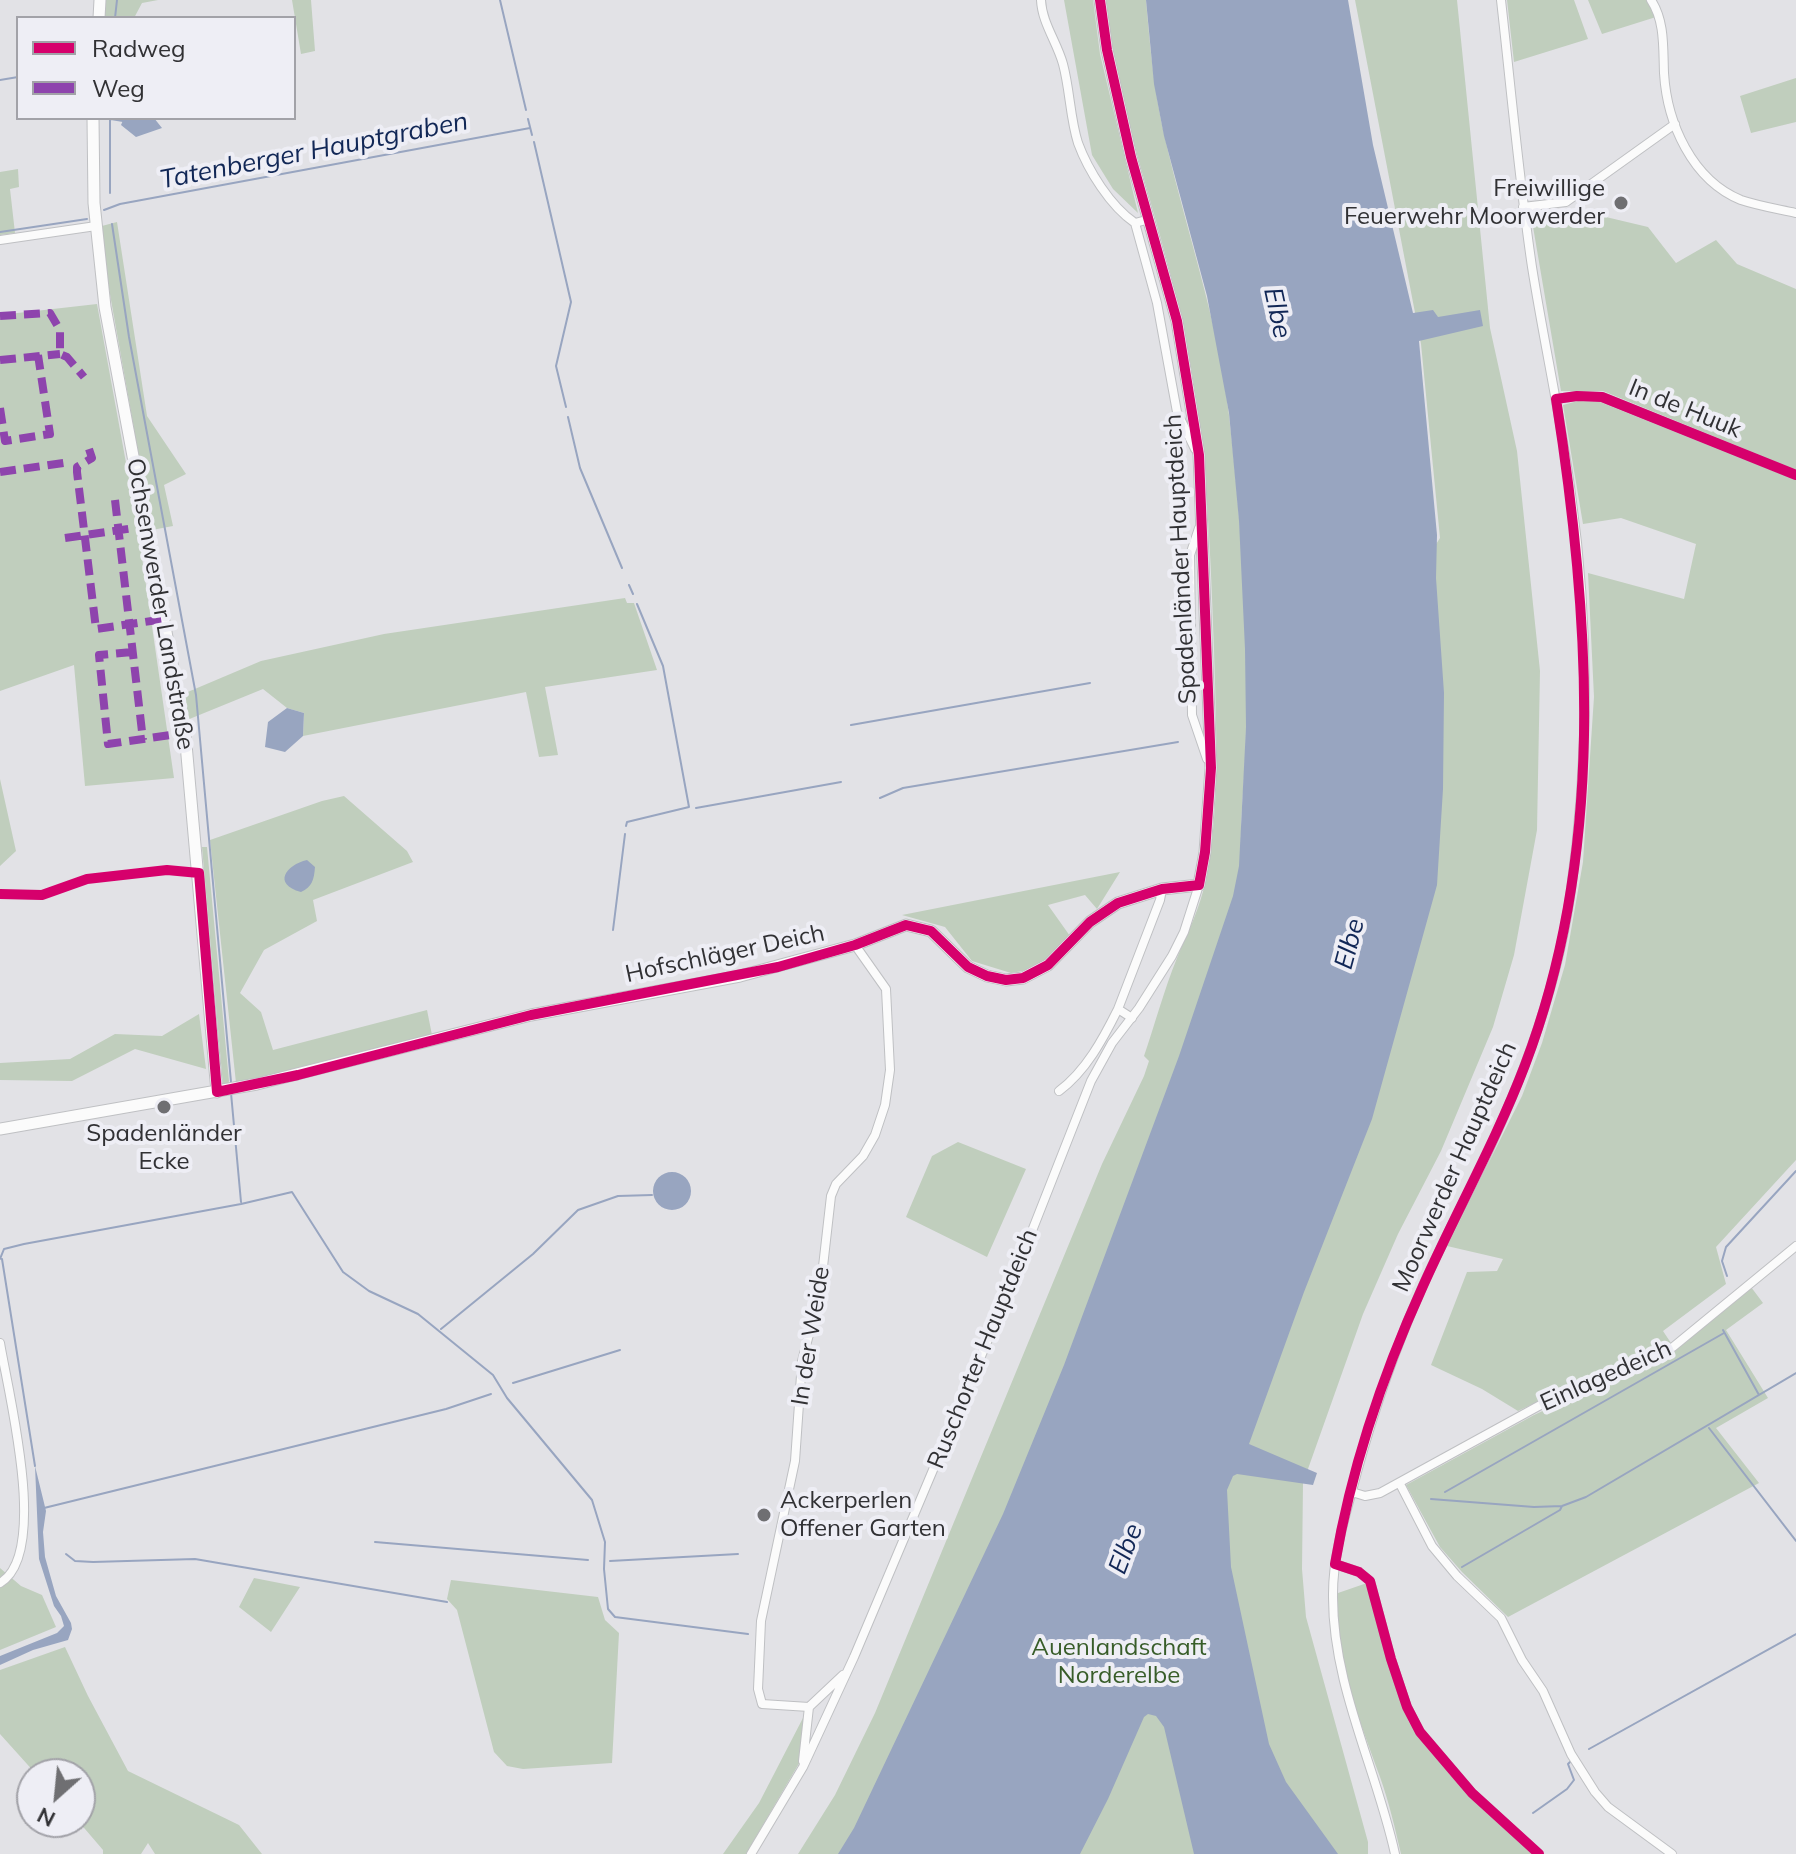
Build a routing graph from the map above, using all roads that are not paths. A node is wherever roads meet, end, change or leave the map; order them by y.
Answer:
1 (1041, 0) edge
2 (1100, 0) edge
3 (1501, 0) edge
4 (1651, 0) edge
5 (93, 120) edge
6 (1675, 124) junction
7 (1523, 207) junction
8 (1796, 213) edge
9 (1150, 219) junction
10 (1135, 223) junction
11 (96, 226) junction
12 (0, 240) edge
13 (1556, 399) junction
14 (1199, 455) junction
15 (1796, 475) edge
16 (1202, 520) junction
17 (1211, 768) junction
18 (1199, 885) junction
19 (1162, 889) junction
20 (855, 945) junction
21 (1118, 1009) junction
22 (1132, 1018) junction
23 (226, 1090) junction
24 (1059, 1091) dead end
25 (0, 1129) edge
26 (1796, 1246) edge
27 (0, 1343) edge
28 (1400, 1484) junction
29 (1352, 1492) junction
30 (1335, 1564) junction
31 (0, 1583) edge
32 (847, 1671) junction
33 (809, 1707) junction
34 (803, 1767) junction
35 (751, 1854) edge
36 (1395, 1854) edge
37 (1539, 1854) edge
38 (1672, 1854) edge

1 - 10 street
2 - 9 street, Spadenländer Hauptdeich
3 - 7 street, Moorwerder Hauptdeich
4 - 6 street
5 - 11 street, Ochsenwerder Landstraße
6 - 7 street
6 - 8 street
7 - 13 street, Moorwerder Hauptdeich
9 - 10 street
9 - 14 street, Spadenländer Hauptdeich
10 - 14 street
11 - 12 street
11 - 23 street, Ochsenwerder Landstraße
13 - 15 street, In de Huuk
13 - 29 street, Moorwerder Hauptdeich
14 - 16 street, Spadenländer Hauptdeich
16 - 17 street, Spadenländer Hauptdeich
16 - 17 street, Spadenländer Hauptdeich
17 - 18 street, Spadenländer Hauptdeich
18 - 19 street, Hofschläger Deich
18 - 22 street, Ruschorter Hauptdeich
19 - 20 street, Hofschläger Deich
19 - 21 street
20 - 23 street, Hofschläger Deich
20 - 33 street, In der Weide
21 - 22 street
21 - 24 street
22 - 32 street, Ruschorter Hauptdeich
23 - 25 street, Hofschläger Deich
26 - 28 street, Einlagedeich
27 - 31 street
28 - 29 street, Einlagedeich
28 - 38 street
29 - 30 street, Moorwerder Hauptdeich
30 - 36 street, Moorwerder Hauptdeich
30 - 37 street
32 - 33 street
32 - 34 street, Ruschorter Hauptdeich
33 - 34 street
34 - 35 street, Ruschorter Hauptdeich

